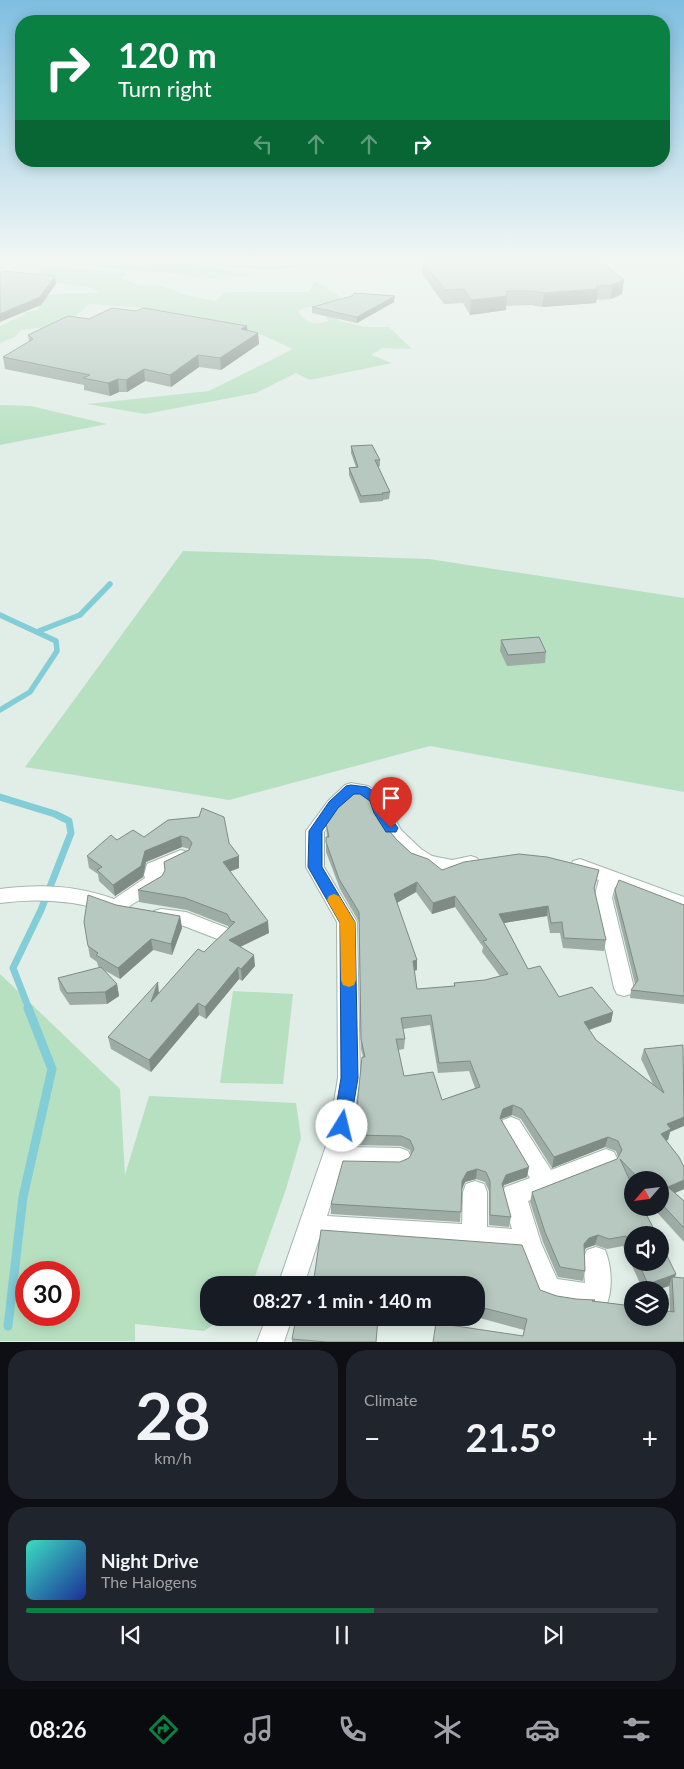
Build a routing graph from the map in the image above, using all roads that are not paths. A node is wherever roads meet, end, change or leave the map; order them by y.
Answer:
1 (183, 856) edge
2 (486, 860) edge
3 (566, 864) edge
4 (609, 876) junction
5 (0, 896) edge
6 (684, 904) edge
7 (134, 910) junction
8 (220, 933) dead end
9 (624, 988) dead end
10 (511, 1127) dead end
11 (334, 1158) junction
12 (400, 1158) dead end
13 (606, 1160) dead end
14 (547, 1184) junction
15 (475, 1192) dead end
16 (312, 1227) junction
17 (474, 1237) junction
18 (529, 1243) junction
19 (596, 1259) dead end
20 (294, 1276) edge
21 (276, 1326) edge
22 (270, 1342) edge

1 - 7 street
2 - 11 street
3 - 4 street
4 - 6 street
4 - 9 street
5 - 7 street
7 - 8 street
10 - 14 street
11 - 12 street
11 - 16 street
13 - 14 street
14 - 18 street
15 - 17 street
16 - 17 street
16 - 20 street
17 - 18 street
18 - 19 street
21 - 22 street

